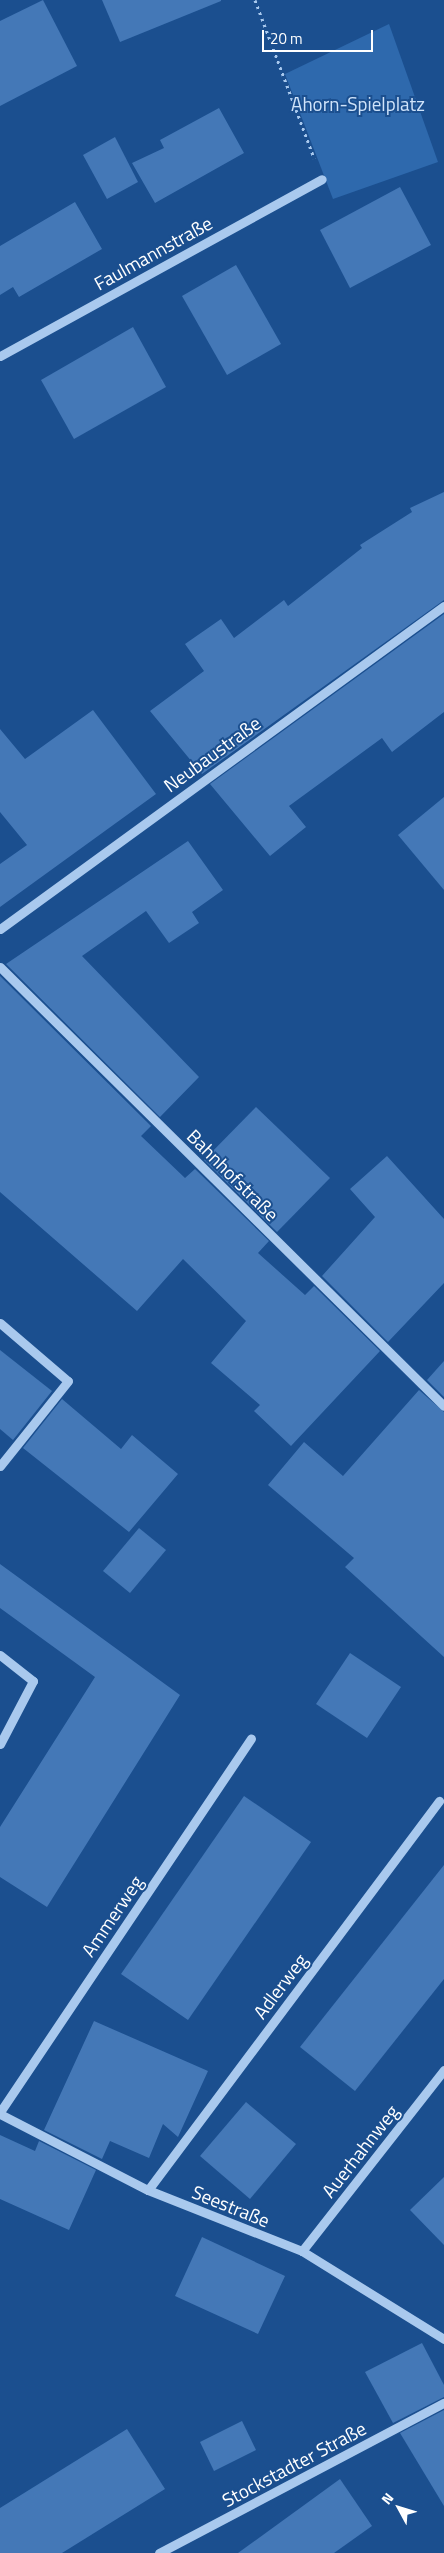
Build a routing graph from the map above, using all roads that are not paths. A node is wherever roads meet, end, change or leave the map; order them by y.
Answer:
1 (322, 179) road end
2 (0, 356) edge
3 (444, 606) edge
4 (0, 929) edge
5 (0, 967) edge
6 (0, 1323) edge
7 (444, 1406) edge
8 (0, 1466) edge
9 (0, 1655) edge
10 (251, 1738) dead end
11 (0, 1744) edge
12 (438, 1801) dead end
13 (444, 2070) edge
14 (0, 2113) edge
15 (148, 2190) junction
16 (302, 2251) junction
17 (444, 2339) edge
18 (444, 2403) edge
19 (158, 2553) edge

1 - 2 street, Faulmannstraße
3 - 4 street, Neubaustraße
5 - 7 street, Bahnhofstraße
6 - 8 street
9 - 11 street
10 - 14 street, Ammerweg
12 - 15 street, Adlerweg
13 - 16 street, Auerhahnweg
14 - 15 street, Seestraße
15 - 16 street, Seestraße
16 - 17 street, Seestraße
18 - 19 street, Stockstadter Straße

